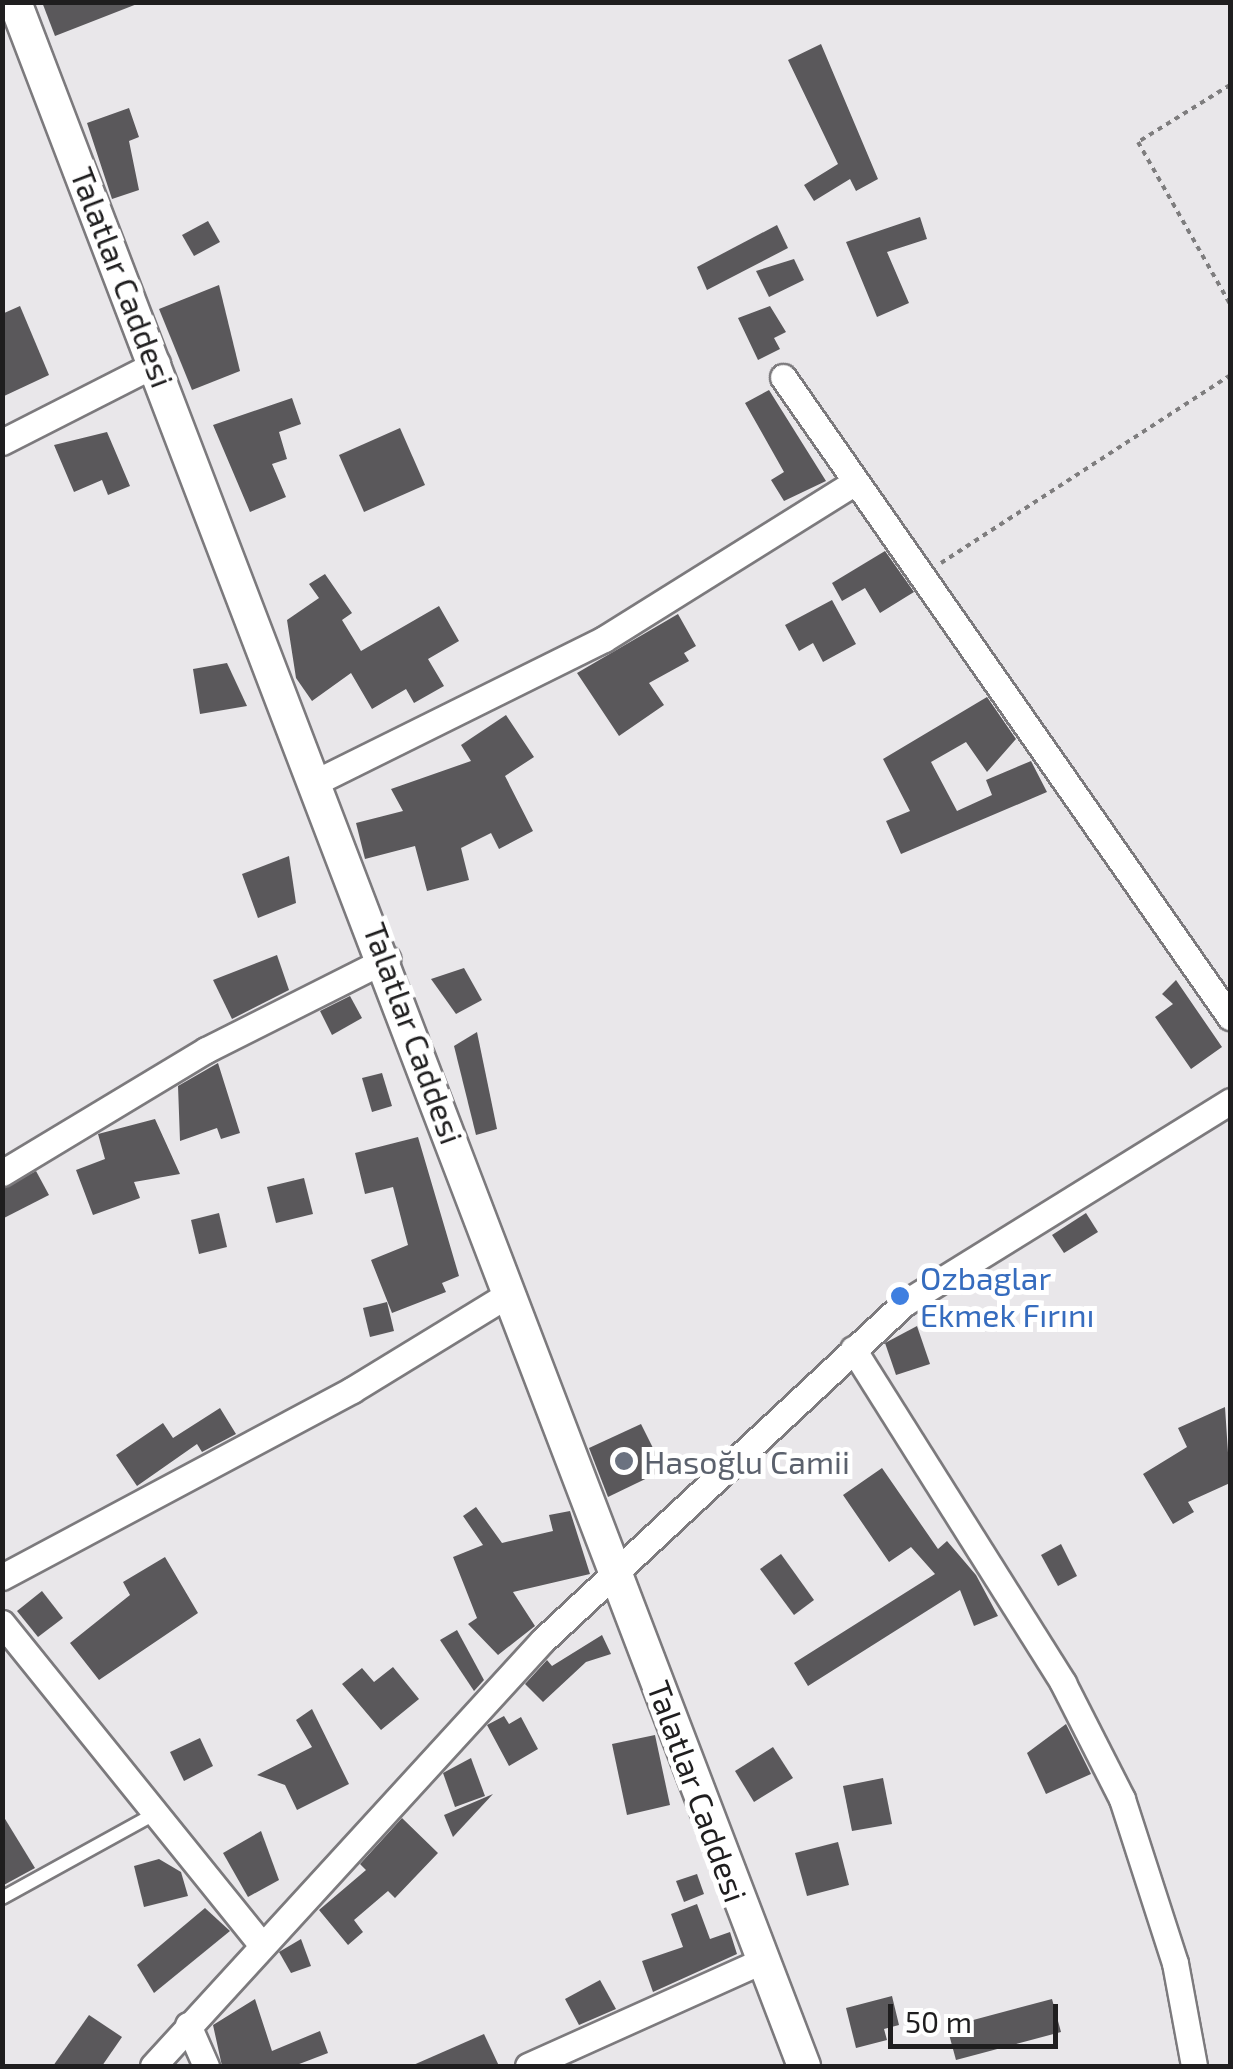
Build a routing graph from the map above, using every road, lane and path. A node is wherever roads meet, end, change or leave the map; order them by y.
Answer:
1 (15, 2) edge
2 (1230, 85) edge
3 (1230, 304) edge
4 (156, 363) junction
5 (1230, 375) edge
6 (783, 376) dead end
7 (2, 442) edge
8 (852, 484) junction
9 (916, 579) junction
10 (318, 781) junction
11 (387, 959) junction
12 (1230, 1017) edge
13 (1230, 1101) edge
14 (2, 1173) edge
15 (510, 1293) junction
16 (853, 1349) junction
17 (619, 1575) junction
18 (2, 1577) edge
19 (2, 1623) edge
20 (156, 1813) junction
21 (2, 1898) edge
22 (259, 1942) junction
23 (762, 1961) junction
24 (188, 2025) junction
25 (153, 2066) edge
26 (206, 2066) edge
27 (528, 2066) edge
28 (804, 2066) edge
29 (1194, 2066) edge

1 - 4 street, Talatlar Caddesi
2 - 3 path
4 - 7 street
4 - 10 street, Talatlar Caddesi
5 - 9 path
6 - 8 street
8 - 9 street
8 - 10 street
9 - 12 street
10 - 11 street, Talatlar Caddesi
11 - 14 street
11 - 15 street, Talatlar Caddesi
13 - 16 street
15 - 17 street, Talatlar Caddesi
15 - 18 street
16 - 17 street
16 - 29 street
17 - 22 street
17 - 23 street, Talatlar Caddesi
19 - 20 street
20 - 21 lane
20 - 22 street
22 - 24 street
23 - 27 street
23 - 28 street, Talatlar Caddesi
24 - 25 street
24 - 26 street

